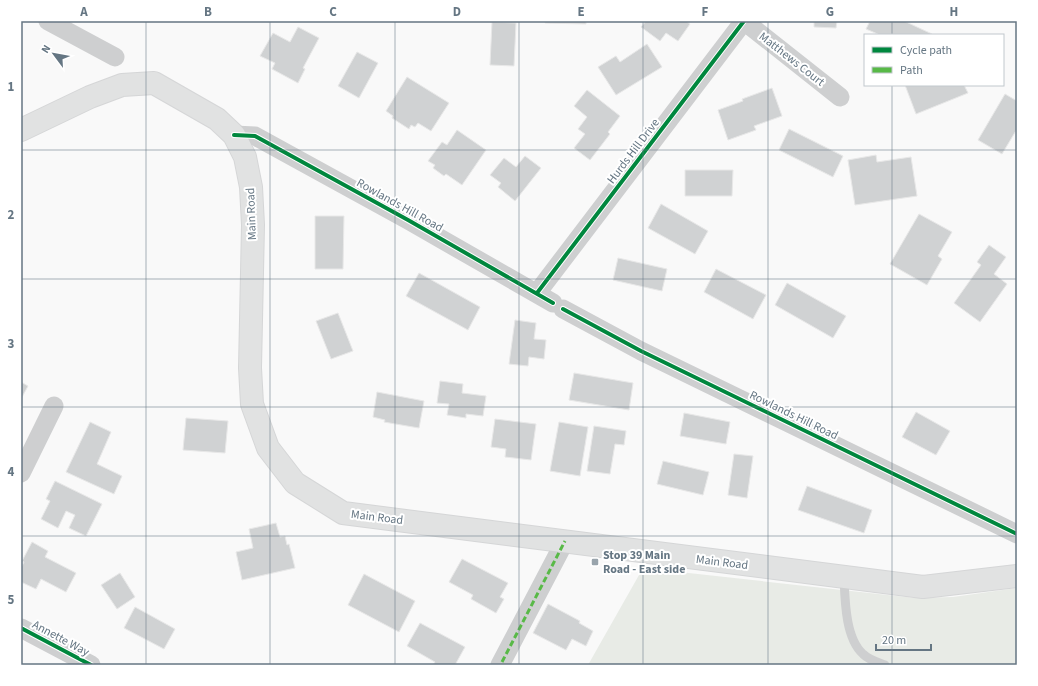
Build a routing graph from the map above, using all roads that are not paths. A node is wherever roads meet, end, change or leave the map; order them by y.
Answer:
1 (48, 21) edge
2 (744, 21) edge
3 (115, 57) dead end
4 (840, 97) dead end
5 (21, 130) edge
6 (234, 135) junction
7 (537, 293) junction
8 (54, 406) dead end
9 (21, 473) edge
10 (1017, 534) edge
11 (565, 541) junction
12 (1017, 576) edge
13 (844, 577) junction
14 (21, 628) edge
15 (501, 663) edge
16 (91, 665) edge
17 (885, 665) edge

1 - 3 street
2 - 4 street, Matthews Court
2 - 7 street, Hurds Hill Drive
5 - 6 main road, Main Road
6 - 7 street, Rowlands Hill Road
6 - 11 main road, Main Road
7 - 10 street, Rowlands Hill Road
8 - 9 street
11 - 13 main road, Main Road
11 - 15 street
12 - 13 main road, Main Road
13 - 17 lane
14 - 16 street, Annette Way

